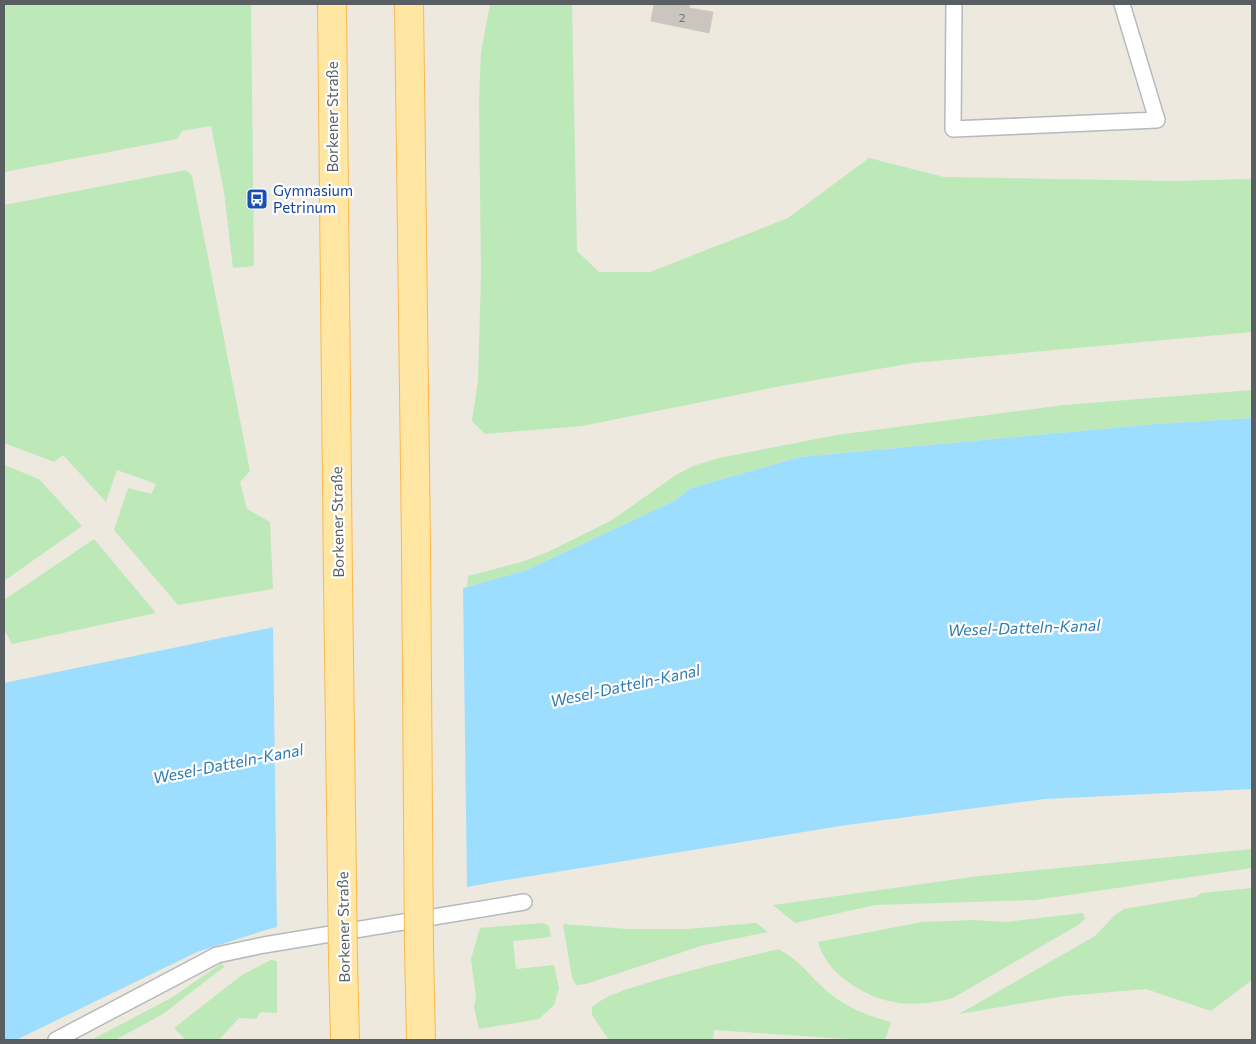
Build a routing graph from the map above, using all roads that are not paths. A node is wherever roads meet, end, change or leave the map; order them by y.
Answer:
1 (332, 4) edge
2 (409, 4) edge
3 (954, 4) edge
4 (1122, 4) edge
5 (524, 902) dead end
6 (56, 1040) edge
7 (345, 1040) edge
8 (421, 1040) edge

1 - 7 main road, Borkener Straße, bridge
2 - 8 main road, bridge
3 - 4 lane
5 - 6 lane

